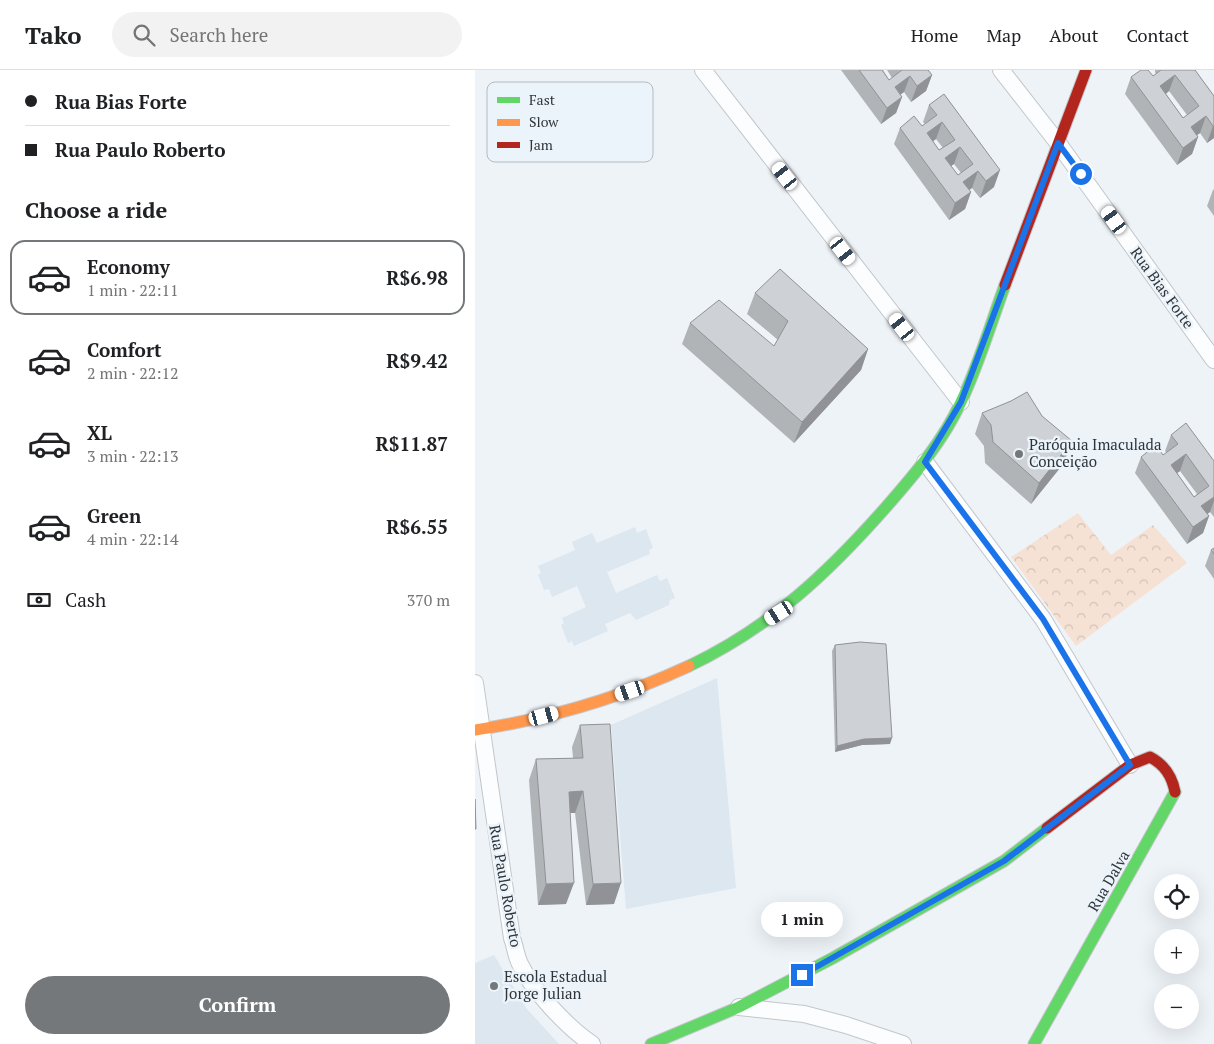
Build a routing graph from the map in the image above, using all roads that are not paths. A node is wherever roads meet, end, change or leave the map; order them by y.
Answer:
1 (703, 70) edge
2 (1001, 70) edge
3 (1086, 70) edge
4 (1058, 143) junction
5 (1214, 360) edge
6 (961, 402) junction
7 (925, 462) junction
8 (475, 683) edge
9 (478, 730) edge
10 (1130, 765) junction
11 (739, 1007) junction
12 (593, 1044) edge
13 (651, 1044) edge
14 (903, 1044) edge
15 (1034, 1044) edge

1 - 6 street
2 - 4 street, Rua Bias Forte
3 - 4 street
4 - 5 street, Rua Bias Forte
4 - 6 street
6 - 7 street
7 - 9 street
7 - 10 street
8 - 9 street, Rua Paulo Roberto
9 - 12 street, Rua Paulo Roberto
10 - 11 street
10 - 15 street, Rua Dalva
11 - 13 street
11 - 14 street

